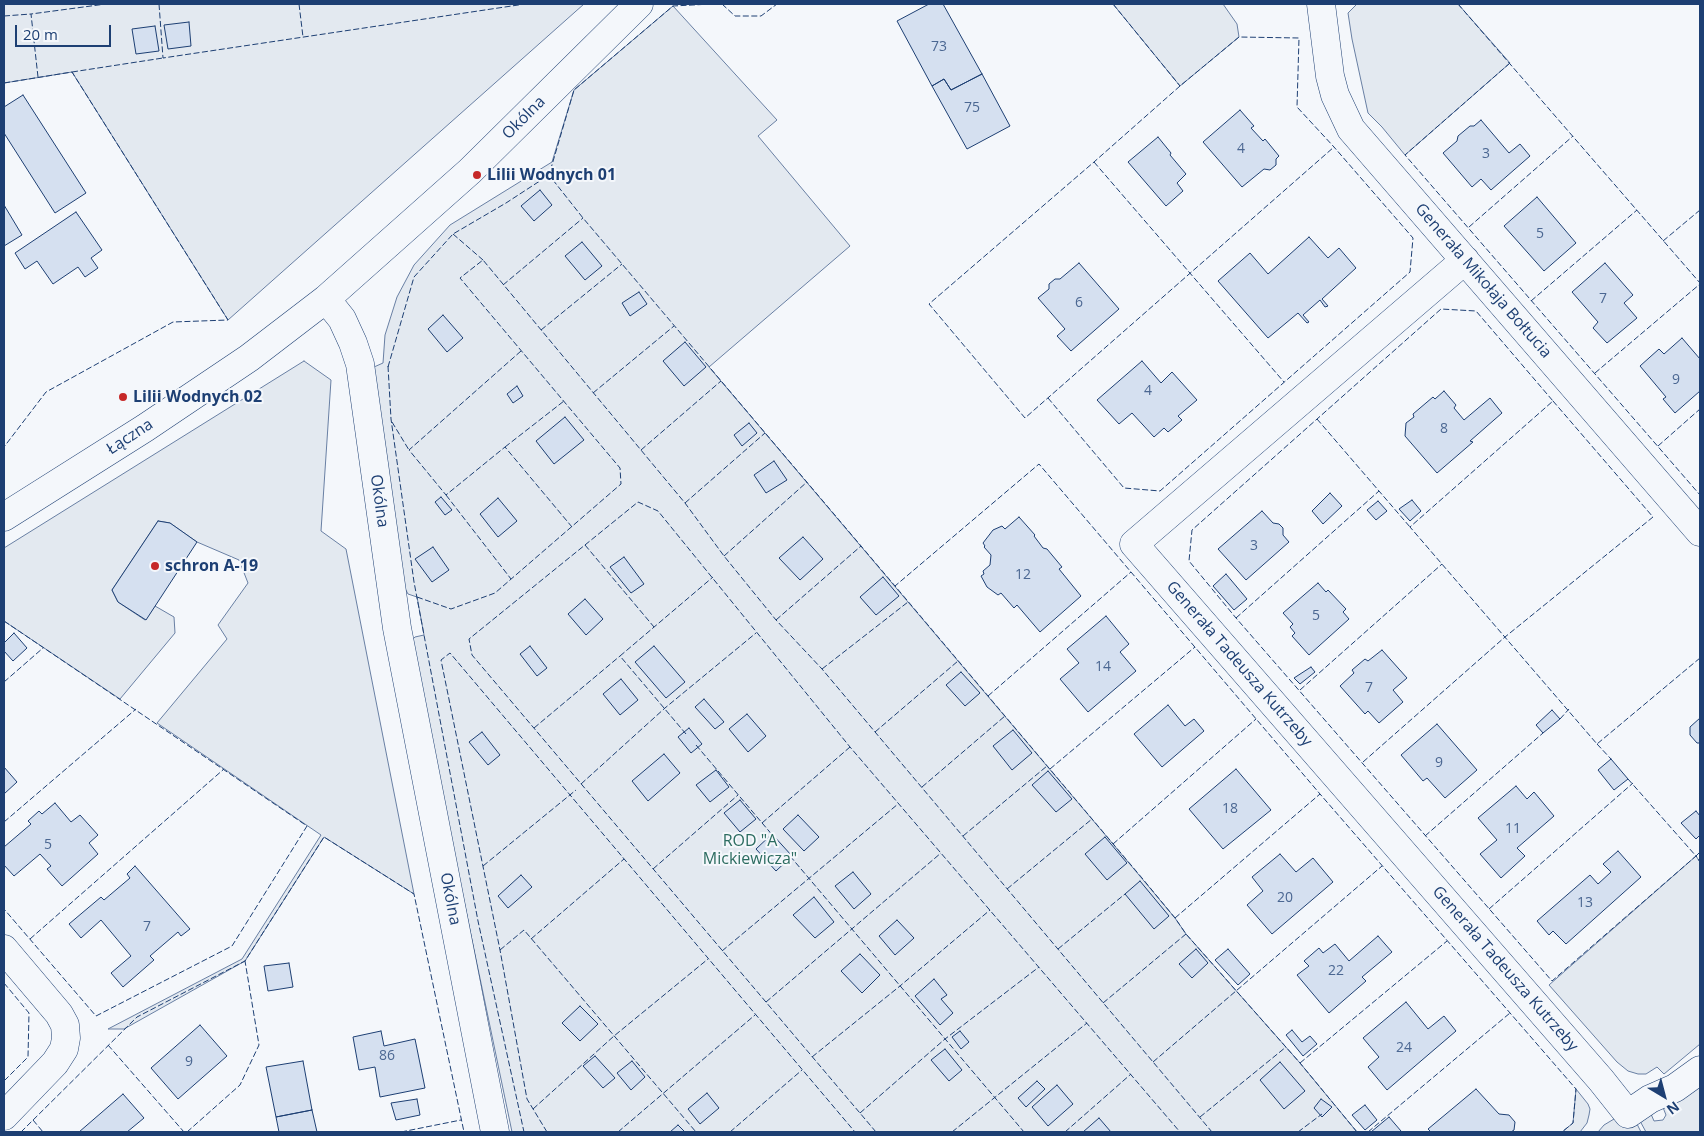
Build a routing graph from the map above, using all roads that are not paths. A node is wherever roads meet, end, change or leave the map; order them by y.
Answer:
1 (639, 4) edge
2 (1321, 4) edge
3 (1465, 260) junction
4 (326, 299) junction
5 (4, 517) edge
6 (1700, 532) edge
7 (4, 949) edge
8 (1700, 1070) edge
9 (4, 1116) edge
10 (495, 1132) edge

1 - 4 street, Okólna
2 - 3 street, Generała Mikołaja Bołtucia
3 - 6 street, Generała Mikołaja Bołtucia
3 - 8 street, Generała Tadeusza Kutrzeby
4 - 5 street, Łączna
4 - 10 street, Okólna
7 - 9 street

